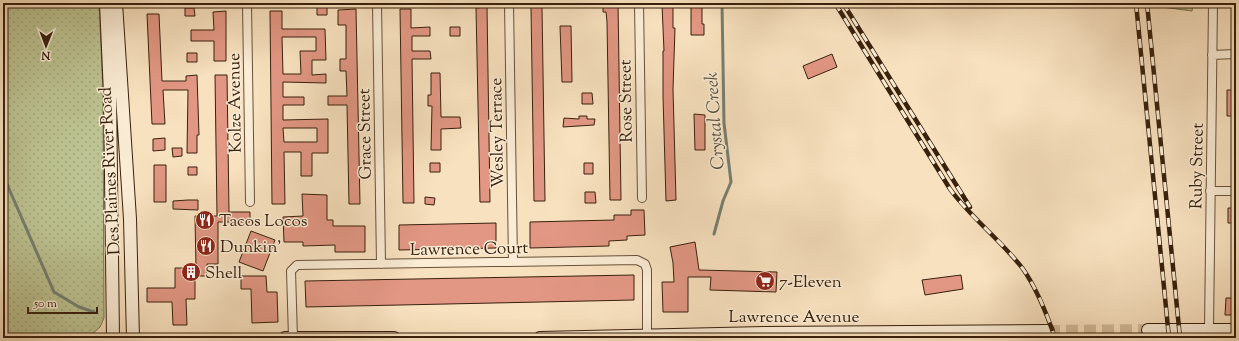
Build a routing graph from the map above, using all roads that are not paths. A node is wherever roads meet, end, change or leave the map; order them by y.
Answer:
1 (106, 3) edge
2 (116, 3) edge
3 (247, 3) edge
4 (378, 3) edge
5 (509, 3) edge
6 (639, 3) edge
7 (1213, 3) edge
8 (1236, 54) edge
9 (1212, 55) junction
10 (1210, 191) junction
11 (1236, 191) edge
12 (642, 198) dead end
13 (250, 202) dead end
14 (513, 262) junction
15 (381, 264) junction
16 (1148, 330) tunnel mouth
17 (1208, 330) junction
18 (1236, 330) edge
19 (1048, 331) tunnel mouth
20 (647, 335) junction
21 (780, 336) edge
22 (919, 336) edge
23 (113, 338) edge
24 (133, 338) edge
25 (285, 338) edge
26 (293, 338) edge
27 (394, 338) edge
28 (540, 338) edge

1 - 23 main road, Des Plaines River Road
2 - 24 main road, Des Plaines River Road
3 - 13 street, Kolze Avenue
4 - 15 street, Grace Street
5 - 14 street, Wesley Terrace
6 - 12 street, Rose Street
7 - 9 street, Ruby Street
8 - 9 street
9 - 10 street, Ruby Street
10 - 11 street
10 - 17 street, Ruby Street
14 - 15 street, Lawrence Court
14 - 20 street, Lawrence Court
15 - 26 street, Lawrence Court
16 - 17 main road
17 - 18 main road
19 - 22 main road, Lawrence Avenue
20 - 21 main road, Lawrence Avenue
20 - 28 main road, Lawrence Avenue
21 - 22 main road, Lawrence Avenue
25 - 26 main road
26 - 27 main road

